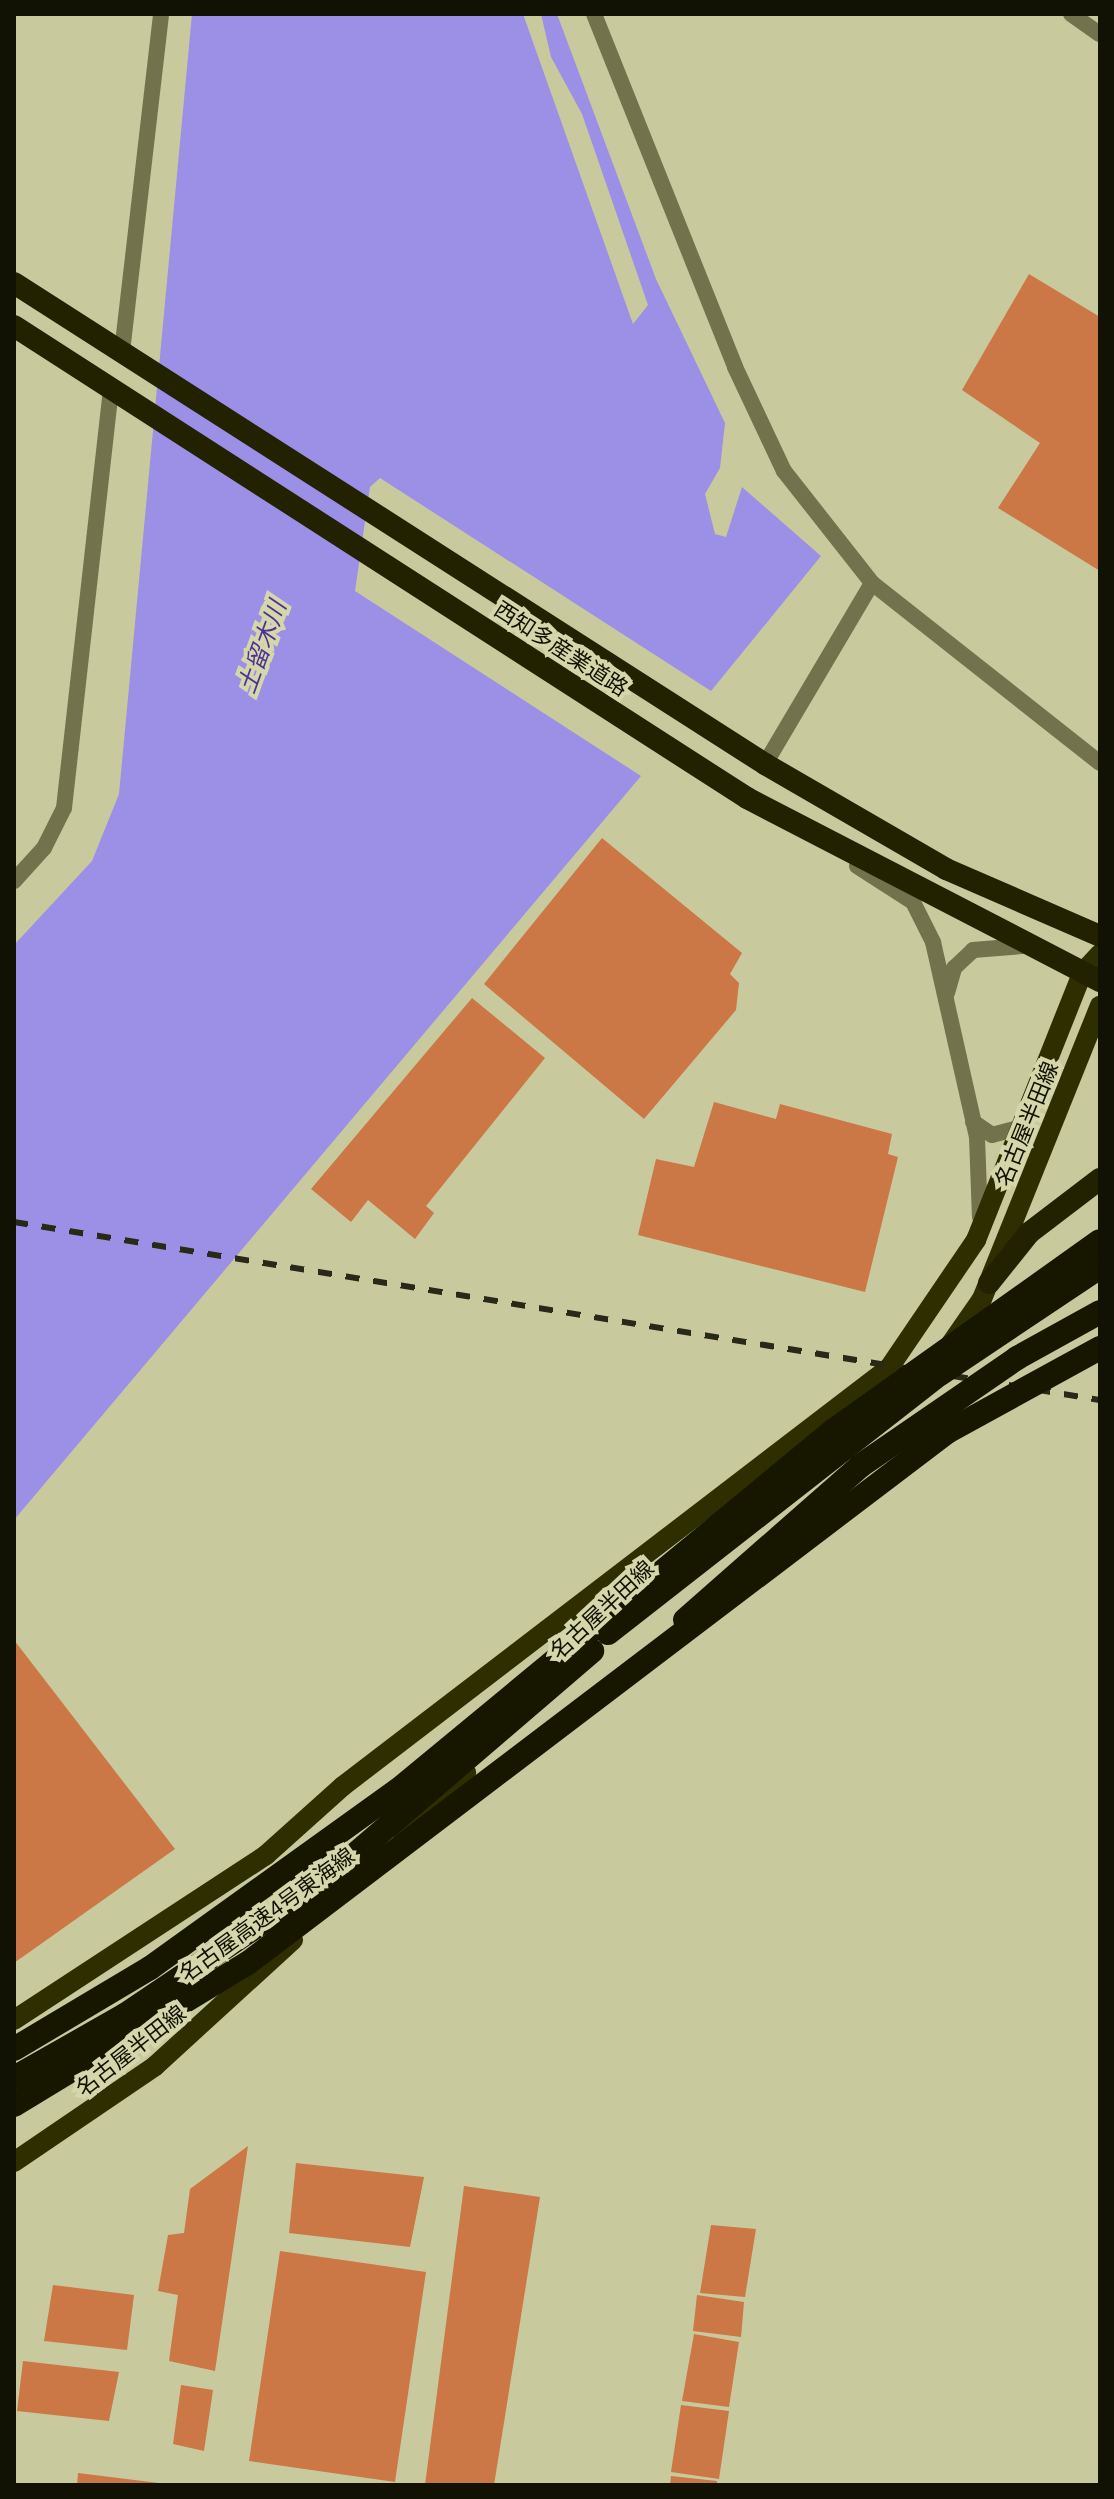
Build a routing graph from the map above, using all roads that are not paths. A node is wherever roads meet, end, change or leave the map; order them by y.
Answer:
1 (161, 14) edge
2 (594, 14) edge
3 (1071, 14) edge
4 (1100, 34) edge
5 (14, 283) edge
6 (14, 326) edge
7 (128, 357) junction
8 (120, 395) junction
9 (872, 583) junction
10 (1100, 763) edge
11 (765, 764) junction
12 (747, 798) junction
13 (14, 881) edge
14 (1100, 936) edge
15 (1031, 948) junction
16 (1100, 954) edge
17 (1091, 977) edge
18 (946, 999) junction
19 (1100, 1006) edge
20 (973, 1122) junction
21 (1021, 1127) junction
22 (1100, 1179) edge
23 (976, 1240) junction
24 (1100, 1241) edge
25 (1100, 1267) edge
26 (989, 1283) junction
27 (1100, 1312) edge
28 (1100, 1348) edge
29 (592, 1651) junction
30 (619, 1682) junction
31 (398, 1790) junction
32 (14, 2020) edge
33 (14, 2049) edge
34 (14, 2078) edge
35 (14, 2105) edge
36 (14, 2162) edge

1 - 7 street
2 - 9 street
3 - 4 street
5 - 7 highway, 西知多産業道路
6 - 8 highway, 西知多産業道路
7 - 11 highway, 西知多産業道路
8 - 12 highway, 西知多産業道路
8 - 13 street
9 - 10 street
9 - 11 street
11 - 14 highway, 西知多産業道路
12 - 15 highway, 西知多産業道路
12 - 18 street
15 - 17 highway, 西知多産業道路
15 - 18 street
16 - 17 main road, 名古屋半田線
17 - 21 main road, 名古屋半田線
18 - 20 street
19 - 26 main road, 名古屋半田線
20 - 21 street
20 - 23 street
21 - 23 main road, 名古屋半田線
22 - 26 highway
23 - 32 main road, 名古屋半田線
24 - 31 highway, bridge
25 - 31 highway, bridge
26 - 29 main road, 名古屋半田線
27 - 30 highway, bridge
28 - 30 highway, bridge
29 - 34 highway
29 - 36 main road, 名古屋半田線
30 - 35 highway, 名古屋高速4号東海線, bridge
31 - 33 highway, 名古屋高速4号東海線

